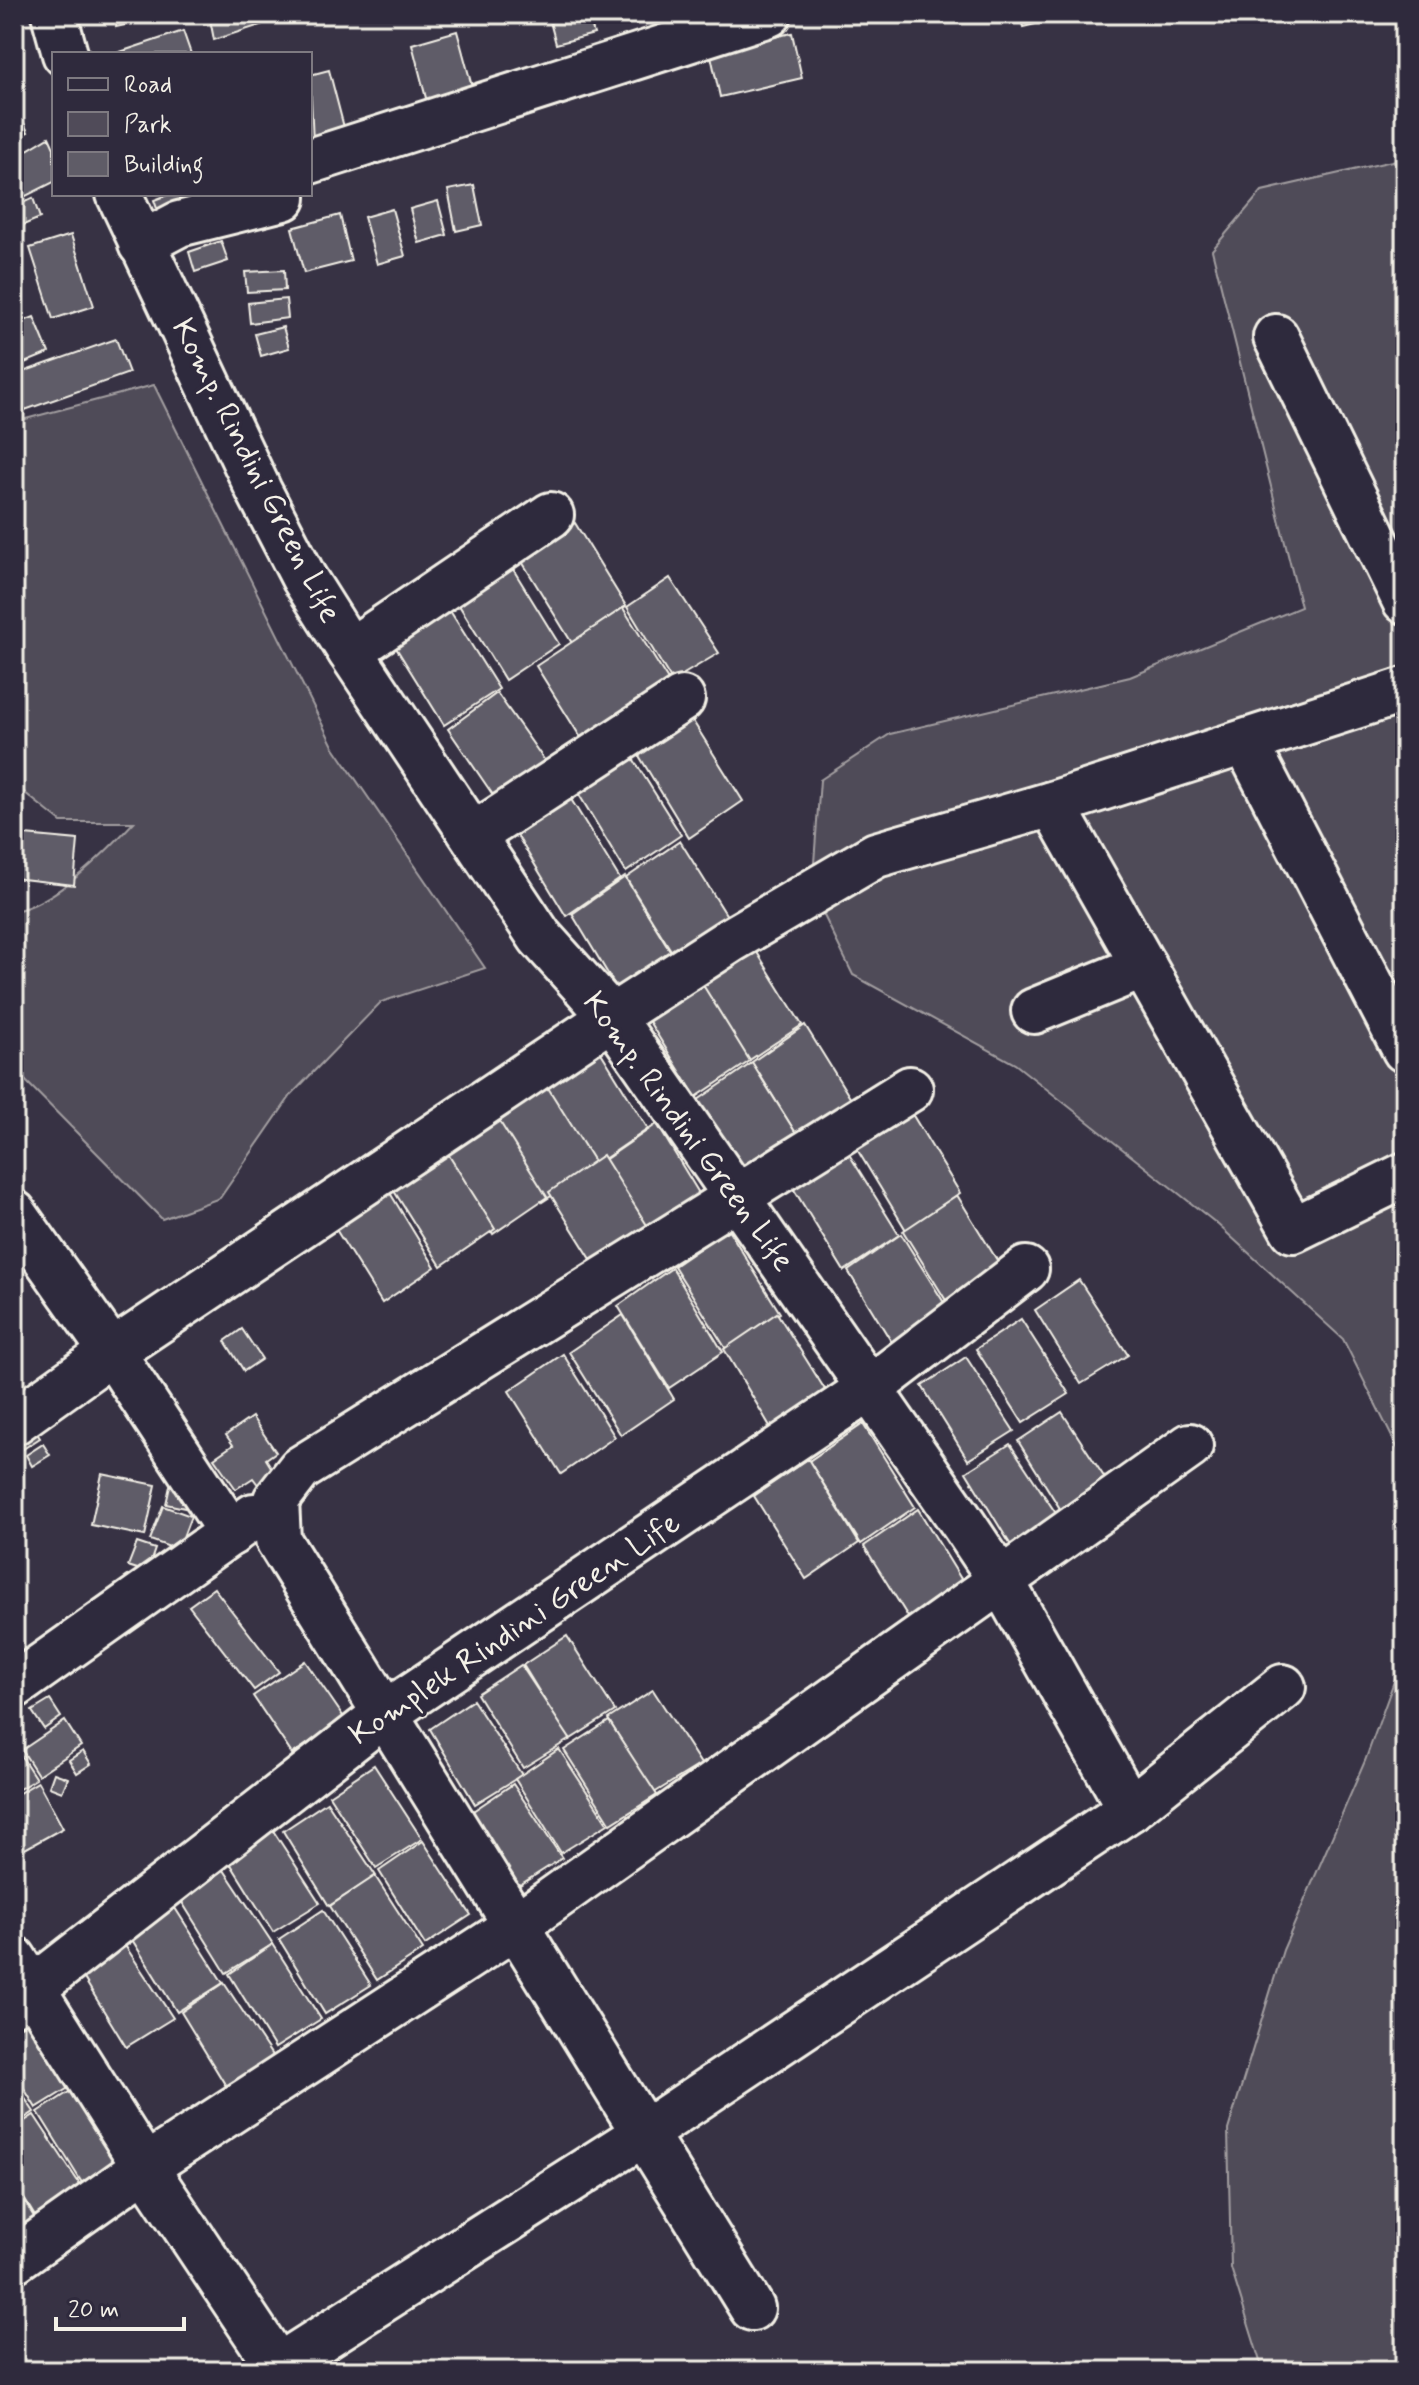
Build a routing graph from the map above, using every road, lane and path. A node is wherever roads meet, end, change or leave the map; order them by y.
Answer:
1 (54, 14) edge
2 (769, 14) edge
3 (64, 52) edge
4 (312, 160) edge
5 (120, 196) edge
6 (283, 196) edge
7 (141, 244) junction
8 (1276, 337) dead end
9 (551, 515) dead end
10 (1405, 601) edge
11 (350, 651) junction
12 (1405, 690) edge
13 (682, 699) dead end
14 (1246, 743) junction
15 (1052, 804) junction
16 (474, 835) junction
17 (1144, 966) junction
18 (1034, 1011) dead end
19 (612, 1017) junction
20 (1405, 1050) edge
21 (910, 1089) dead end
22 (1405, 1175) edge
23 (739, 1196) junction
24 (14, 1213) edge
25 (1026, 1269) dead end
26 (112, 1352) junction
27 (870, 1388) junction
28 (14, 1422) edge
29 (1190, 1446) dead end
30 (276, 1500) junction
31 (231, 1533) junction
32 (1002, 1582) junction
33 (14, 1686) edge
34 (1283, 1687) dead end
35 (386, 1713) junction
36 (1130, 1809) junction
37 (514, 1927) junction
38 (20, 1984) edge
39 (643, 2134) junction
40 (145, 2167) junction
41 (14, 2260) edge
42 (752, 2308) dead end
43 (277, 2369) edge

1 - 3 street
2 - 4 street
5 - 7 street, Komp. Rindini Green Life
6 - 7 street
7 - 11 street, Komp. Rindini Green Life
8 - 10 street
9 - 11 street
11 - 16 street, Komp. Rindini Green Life
12 - 14 street
13 - 16 street
14 - 15 street
14 - 20 street
15 - 17 street
15 - 19 street
16 - 19 street, Komp. Rindini Green Life
17 - 18 street
17 - 22 street
19 - 23 street, Komp. Rindini Green Life
19 - 26 street
21 - 23 street
23 - 27 street, Komp. Rindini Green Life
23 - 30 street
24 - 26 street
25 - 27 street, Komplek Rindini Green Life
26 - 28 street
26 - 31 street
27 - 32 street, Komp. Rindini Green Life
27 - 35 street, Komplek Rindini Green Life
29 - 32 street
30 - 31 street
30 - 35 street
31 - 33 street
32 - 36 street, Komp. Rindini Green Life
32 - 37 street
34 - 36 street
35 - 37 street
35 - 38 street, Komplek Rindini Green Life
36 - 39 street
37 - 39 street
37 - 40 street
38 - 40 street
39 - 42 street
39 - 43 street
40 - 41 street
40 - 43 street

